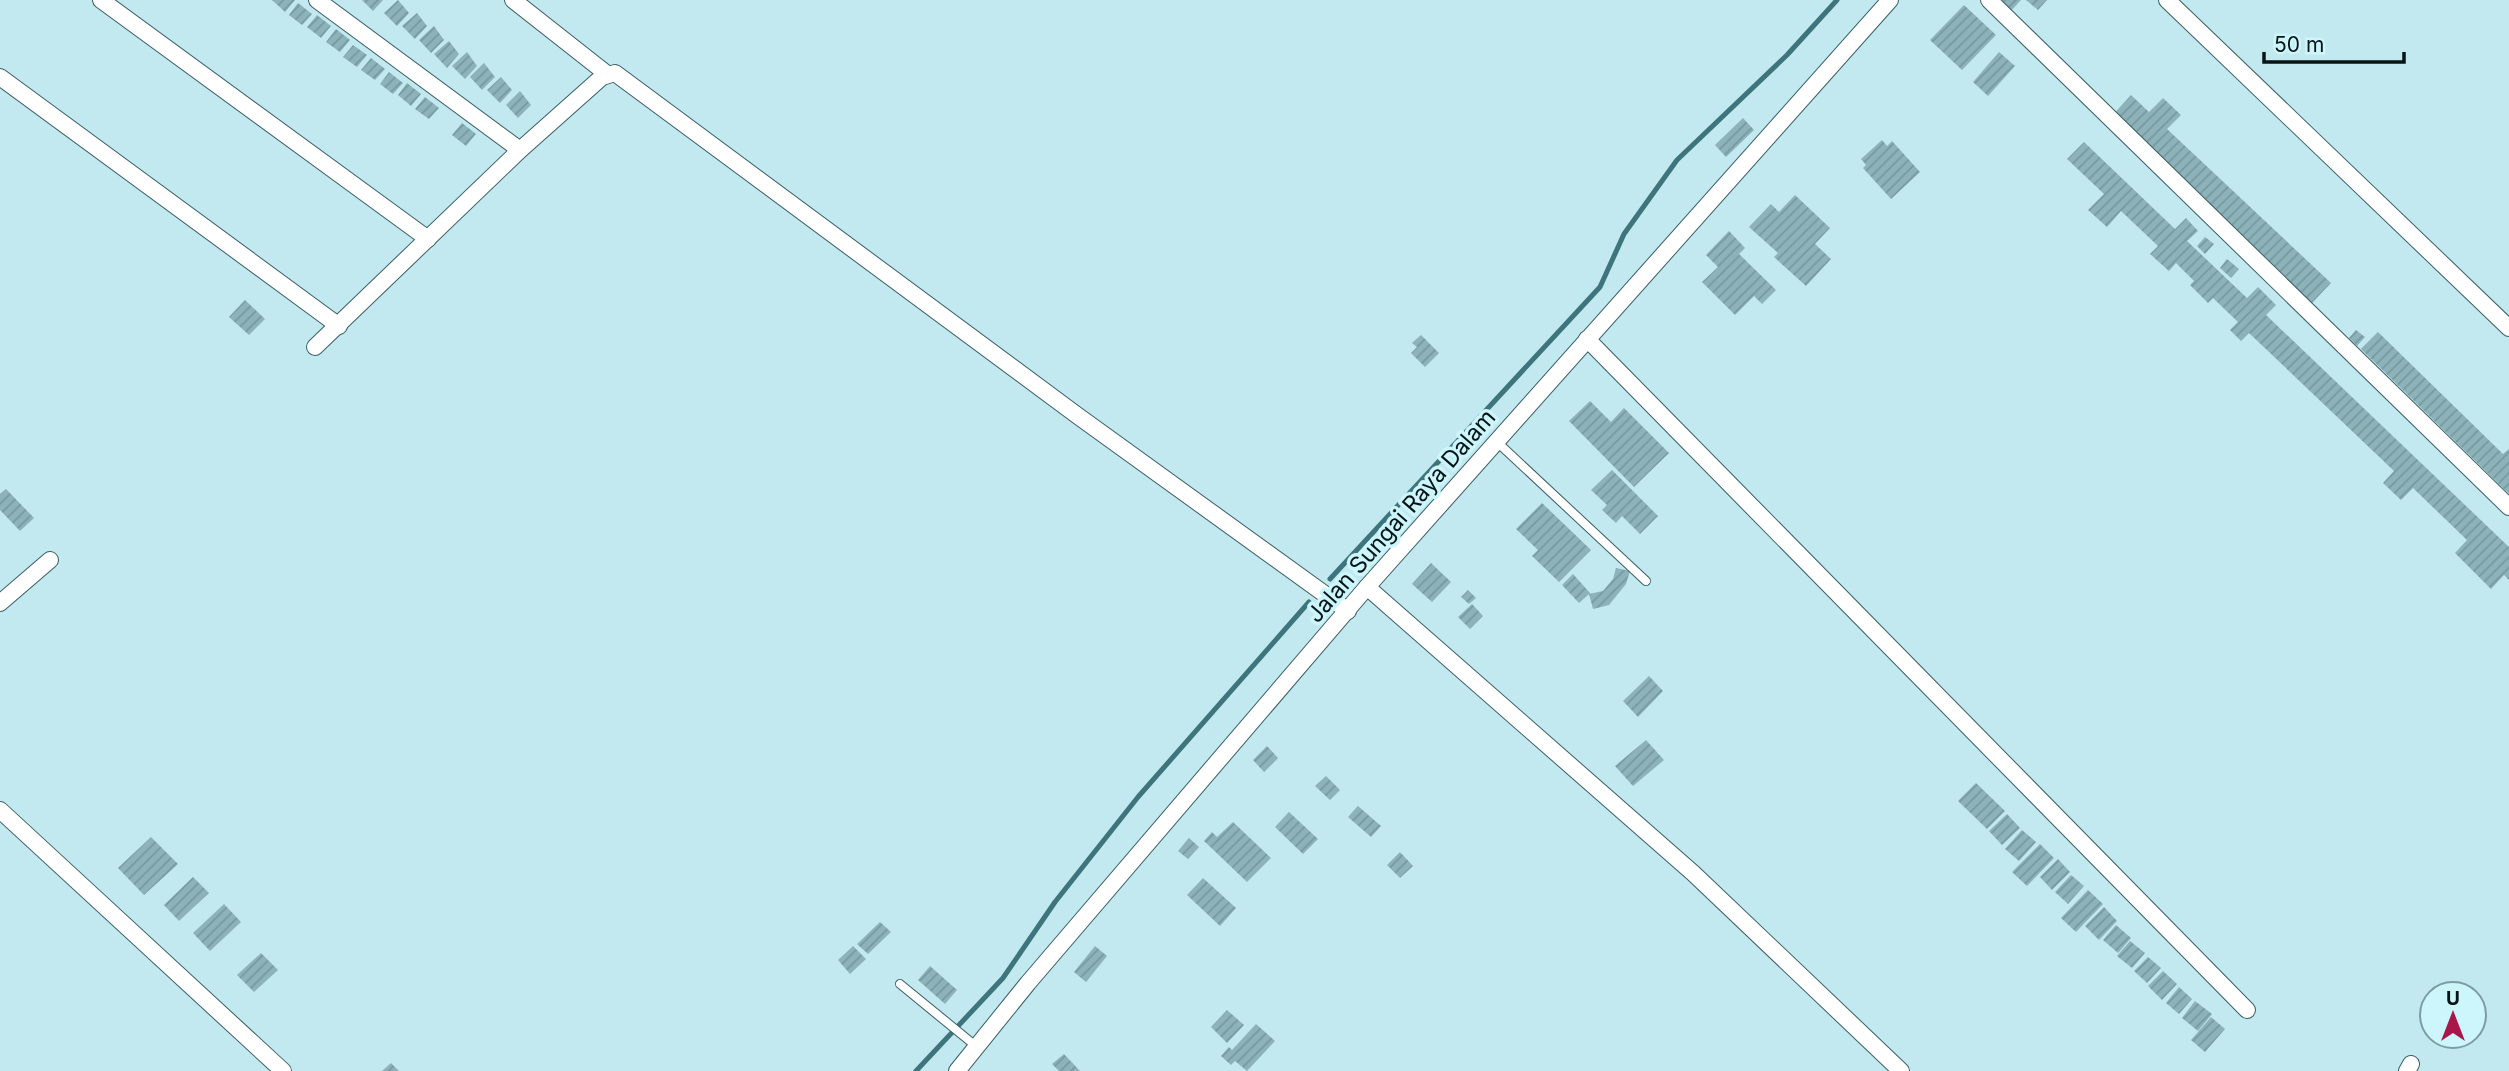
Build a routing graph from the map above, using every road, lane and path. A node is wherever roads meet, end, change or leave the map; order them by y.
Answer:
1 (101, 0) edge
2 (317, 0) edge
3 (513, 0) edge
4 (1890, 0) edge
5 (1989, 0) edge
6 (2168, 0) edge
7 (607, 74) junction
8 (0, 77) edge
9 (520, 150) junction
10 (428, 239) junction
11 (339, 326) junction
12 (2509, 328) edge
13 (1587, 339) junction
14 (315, 348) dead end
15 (1496, 441) junction
16 (2509, 507) edge
17 (50, 560) dead end
18 (1646, 581) dead end
19 (1367, 587) junction
20 (0, 603) edge
21 (1348, 611) junction
22 (0, 810) edge
23 (900, 984) dead end
24 (2247, 1010) dead end
25 (977, 1046) junction
26 (283, 1071) edge
27 (957, 1071) edge
28 (1901, 1071) edge

1 - 10 street
2 - 9 street
3 - 7 street
4 - 13 street, Jalan Sungai Raya Dalam
5 - 16 street
6 - 12 street
7 - 9 street
7 - 21 street
8 - 11 street
9 - 10 street
10 - 11 street
11 - 14 street
13 - 15 street, Jalan Sungai Raya Dalam
13 - 24 street
15 - 18 lane
15 - 19 street, Jalan Sungai Raya Dalam
17 - 20 street
19 - 21 street, Jalan Sungai Raya Dalam
19 - 28 street
21 - 25 street, Jalan Sungai Raya Dalam
22 - 26 street
23 - 25 lane
25 - 27 street, Jalan Sungai Raya Dalam

